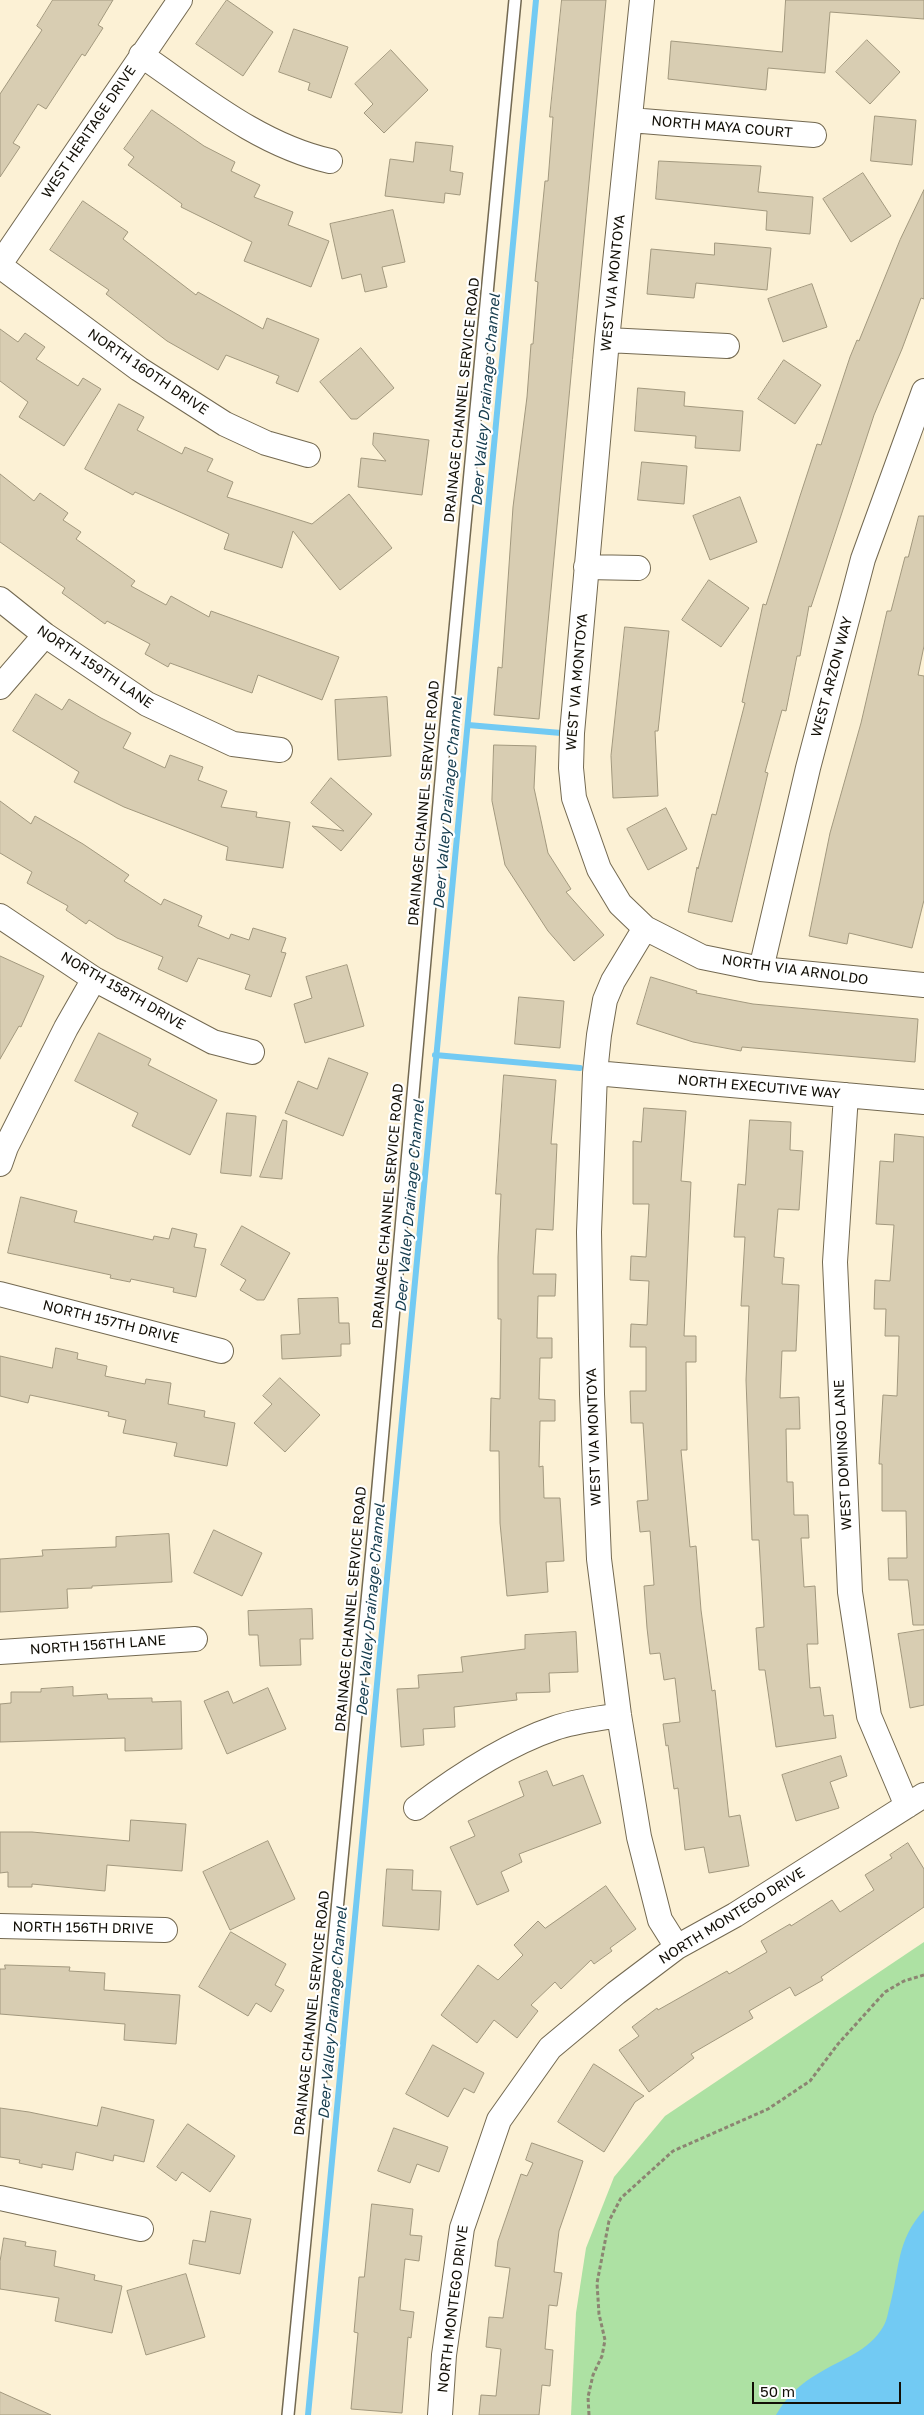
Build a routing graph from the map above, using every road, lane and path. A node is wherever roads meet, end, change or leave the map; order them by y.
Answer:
1 (180, 0) edge
2 (515, 0) edge
3 (642, 0) edge
4 (141, 55) junction
5 (630, 120) junction
6 (814, 135) dead end
7 (330, 161) dead end
8 (0, 265) edge
9 (607, 340) junction
10 (727, 346) dead end
11 (924, 391) edge
12 (308, 456) dead end
13 (586, 566) junction
14 (638, 568) dead end
15 (0, 599) edge
16 (45, 635) junction
17 (0, 686) edge
18 (280, 750) dead end
19 (574, 798) joint
20 (0, 916) edge
21 (645, 928) junction
22 (761, 969) junction
23 (94, 978) junction
24 (924, 985) edge
25 (252, 1052) dead end
26 (595, 1073) junction
27 (846, 1095) junction
28 (924, 1102) edge
29 (0, 1164) edge
30 (0, 1294) edge
31 (221, 1351) dead end
32 (195, 1639) dead end
33 (0, 1652) edge
34 (619, 1715) junction
35 (915, 1801) edge
36 (416, 1808) dead end
37 (0, 1926) edge
38 (165, 1930) dead end
39 (677, 1947) junction
40 (924, 1975) edge
41 (0, 2198) edge
42 (141, 2230) dead end
43 (288, 2415) edge
44 (440, 2415) edge
45 (589, 2415) edge

1 - 4 street, WEST HERITAGE DRIVE
2 - 43 lane, DRAINAGE CHANNEL SERVICE ROAD
3 - 5 street, WEST VIA MONTOYA
4 - 7 street
4 - 8 street, WEST HERITAGE DRIVE
5 - 6 street, NORTH MAYA COURT
5 - 9 street, WEST VIA MONTOYA
8 - 12 street, NORTH 160TH DRIVE
9 - 10 street
9 - 13 street, WEST VIA MONTOYA
11 - 22 street, WEST ARZON WAY
13 - 14 street
13 - 19 street, WEST VIA MONTOYA
15 - 16 street, NORTH 159TH LANE
16 - 17 street
16 - 18 street, NORTH 159TH LANE
19 - 21 street, NORTH VIA ARNOLDO
20 - 23 street, NORTH 158TH DRIVE
21 - 22 street, NORTH VIA ARNOLDO
21 - 26 street, WEST VIA MONTOYA
22 - 24 street, NORTH VIA ARNOLDO
23 - 25 street, NORTH 158TH DRIVE
23 - 29 street
26 - 27 street, NORTH EXECUTIVE WAY
26 - 34 street, WEST VIA MONTOYA
27 - 28 street, NORTH EXECUTIVE WAY
27 - 35 street, WEST DOMINGO LANE
30 - 31 street, NORTH 157TH DRIVE
32 - 33 street, NORTH 156TH LANE
34 - 36 street
34 - 39 street, WEST VIA MONTOYA
35 - 39 street, NORTH MONTEGO DRIVE
37 - 38 street, NORTH 156TH DRIVE
39 - 44 street, NORTH MONTEGO DRIVE
40 - 45 path
41 - 42 street

